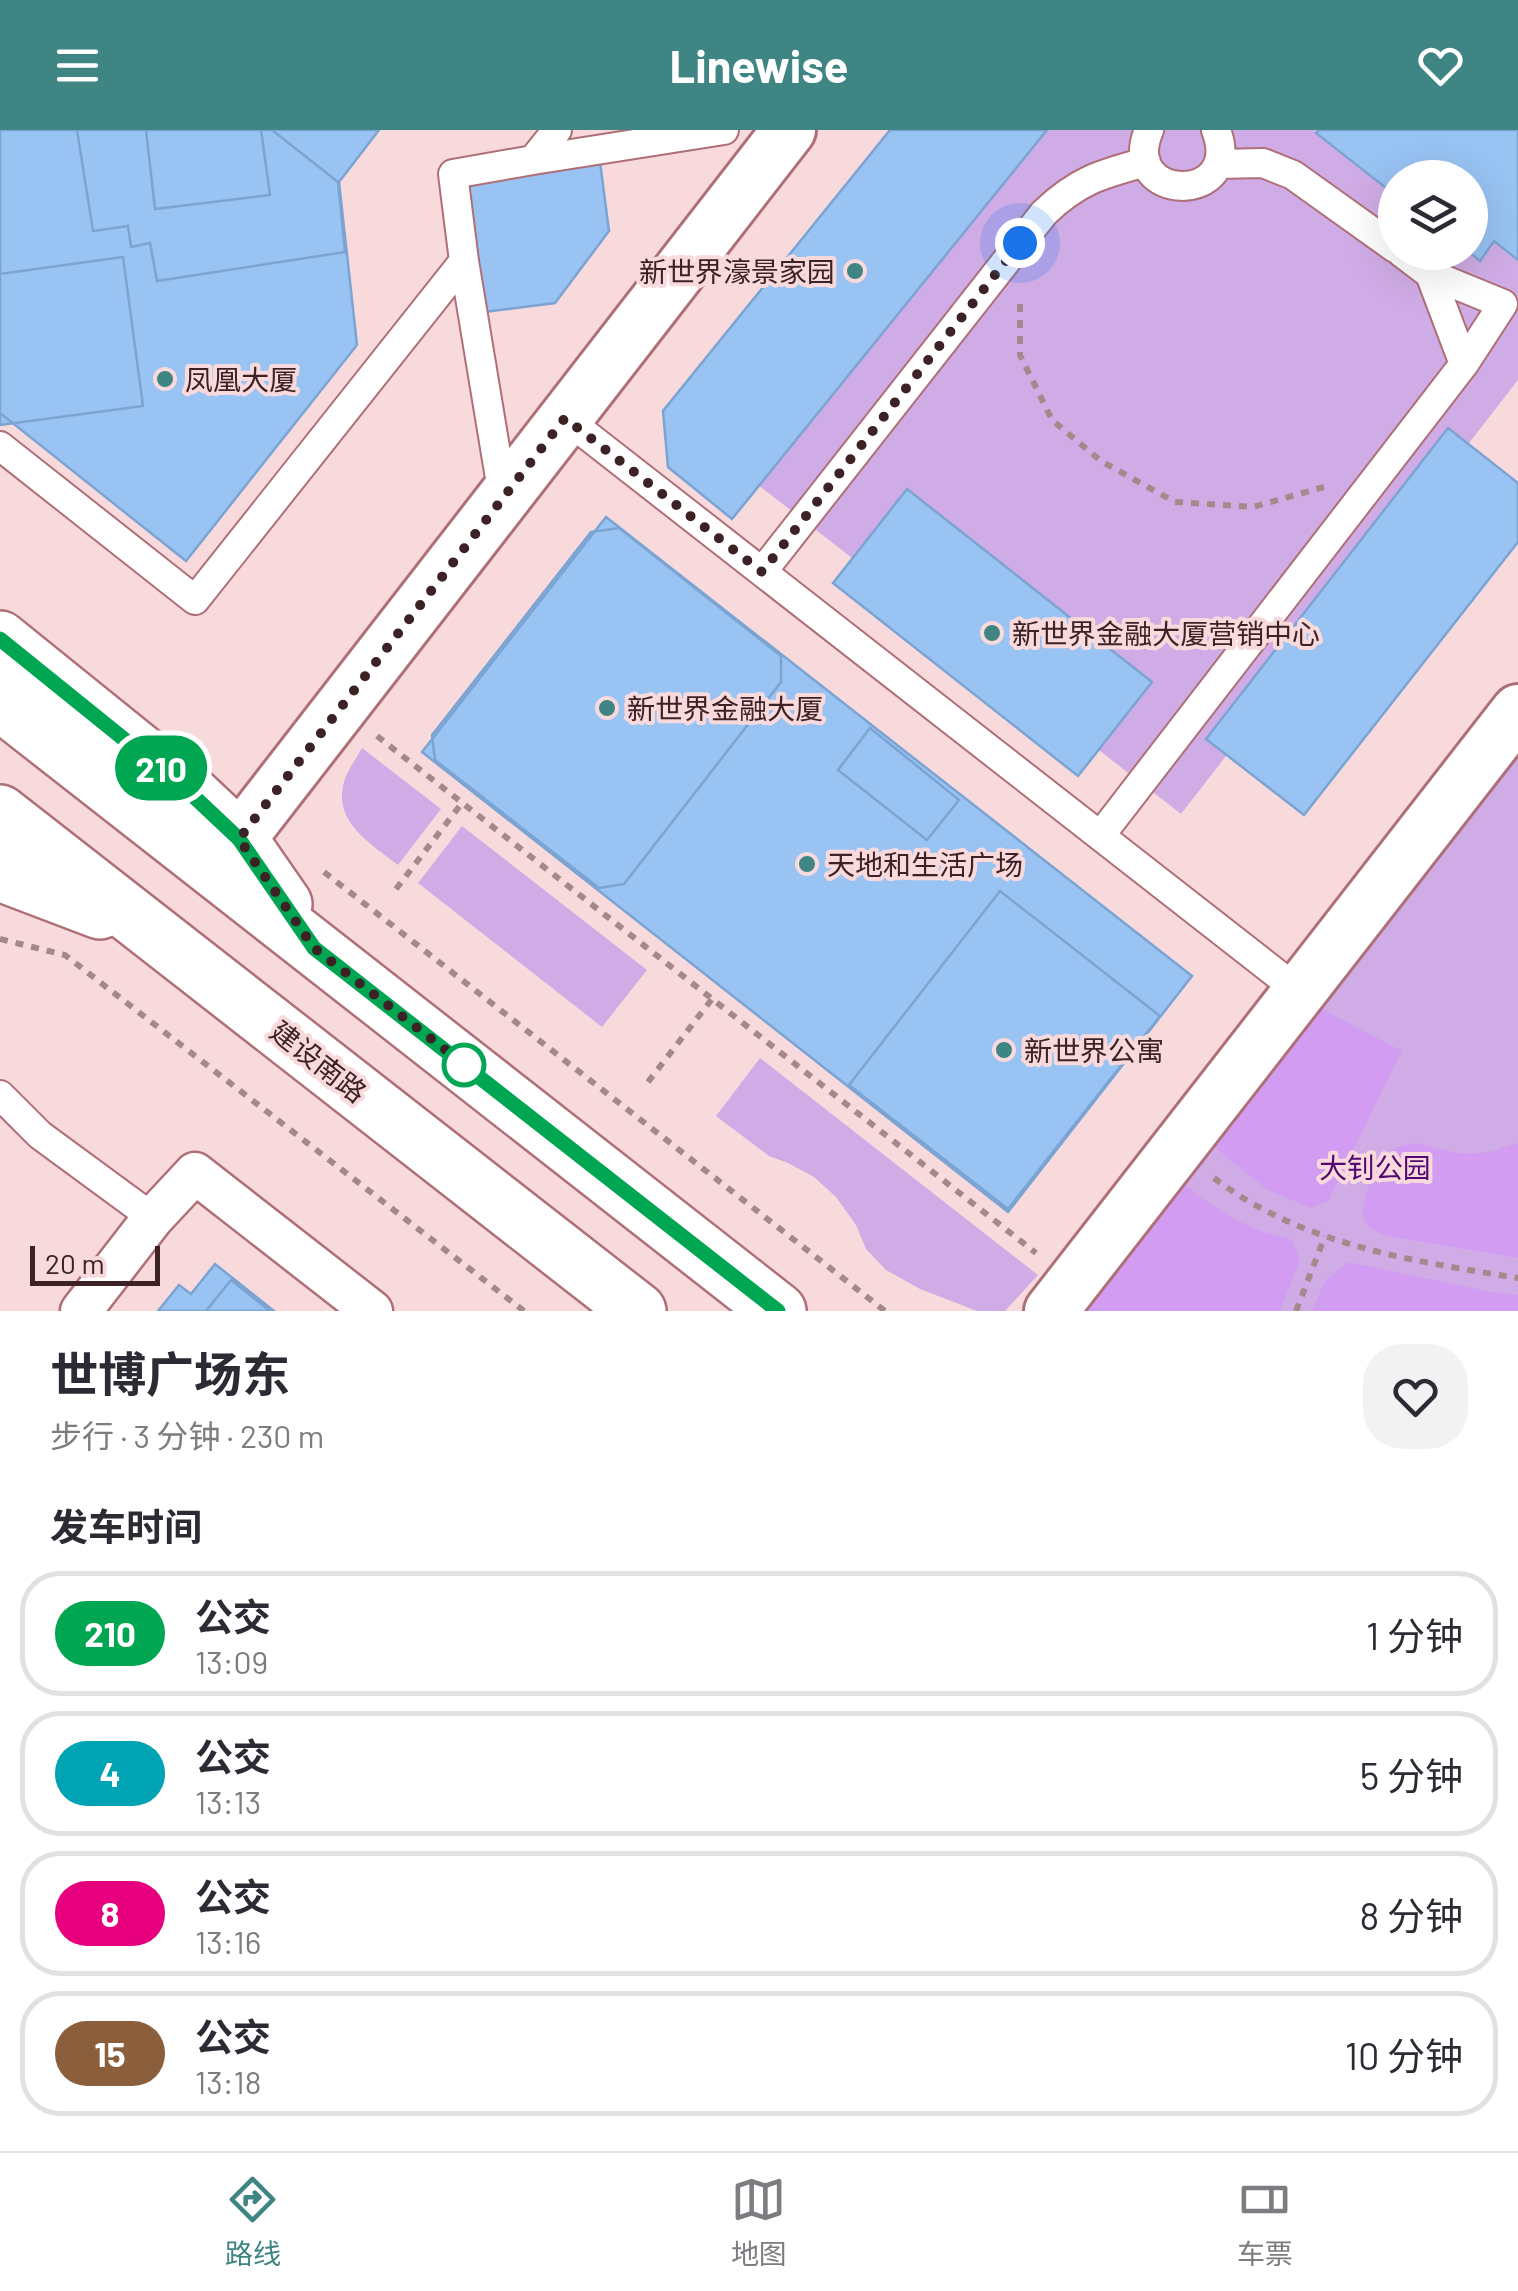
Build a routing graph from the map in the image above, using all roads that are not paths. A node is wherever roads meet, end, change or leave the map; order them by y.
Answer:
1 (557, 130) edge
2 (724, 130) edge
3 (789, 130) edge
4 (1149, 130) edge
5 (1216, 130) edge
6 (533, 160) junction
7 (1146, 162) junction
8 (1218, 164) junction
9 (1378, 236) edge
10 (464, 261) junction
11 (1425, 270) edge
12 (1430, 274) junction
13 (1510, 310) edge
14 (1464, 364) junction
15 (565, 418) junction
16 (0, 446) edge
17 (503, 498) junction
18 (762, 572) junction
19 (0, 638) edge
20 (0, 702) edge
21 (1518, 711) edge
22 (0, 813) edge
23 (1100, 836) junction
24 (239, 839) junction
25 (0, 873) edge
26 (154, 932) junction
27 (314, 948) junction
28 (1300, 992) junction
29 (0, 1095) edge
30 (154, 1218) junction
31 (1062, 1296) edge
32 (81, 1311) edge
33 (372, 1311) edge
34 (638, 1311) edge
35 (778, 1311) edge

1 - 6 lane
2 - 6 lane
3 - 15 street
4 - 7 lane
5 - 8 lane
6 - 10 lane
7 - 8 lane
7 - 18 lane
8 - 9 lane
10 - 16 lane
10 - 17 lane
11 - 12 lane
12 - 13 lane
12 - 14 lane
13 - 14 lane
14 - 23 lane
15 - 17 street
15 - 18 lane
17 - 24 street
18 - 23 lane
19 - 24 main road
20 - 27 main road
21 - 28 street
22 - 26 main road, 建设南路
23 - 28 lane
24 - 27 main road
25 - 26 main road
26 - 34 main road, 建设南路
27 - 35 main road
28 - 31 street
29 - 30 lane
30 - 32 street
30 - 33 street

